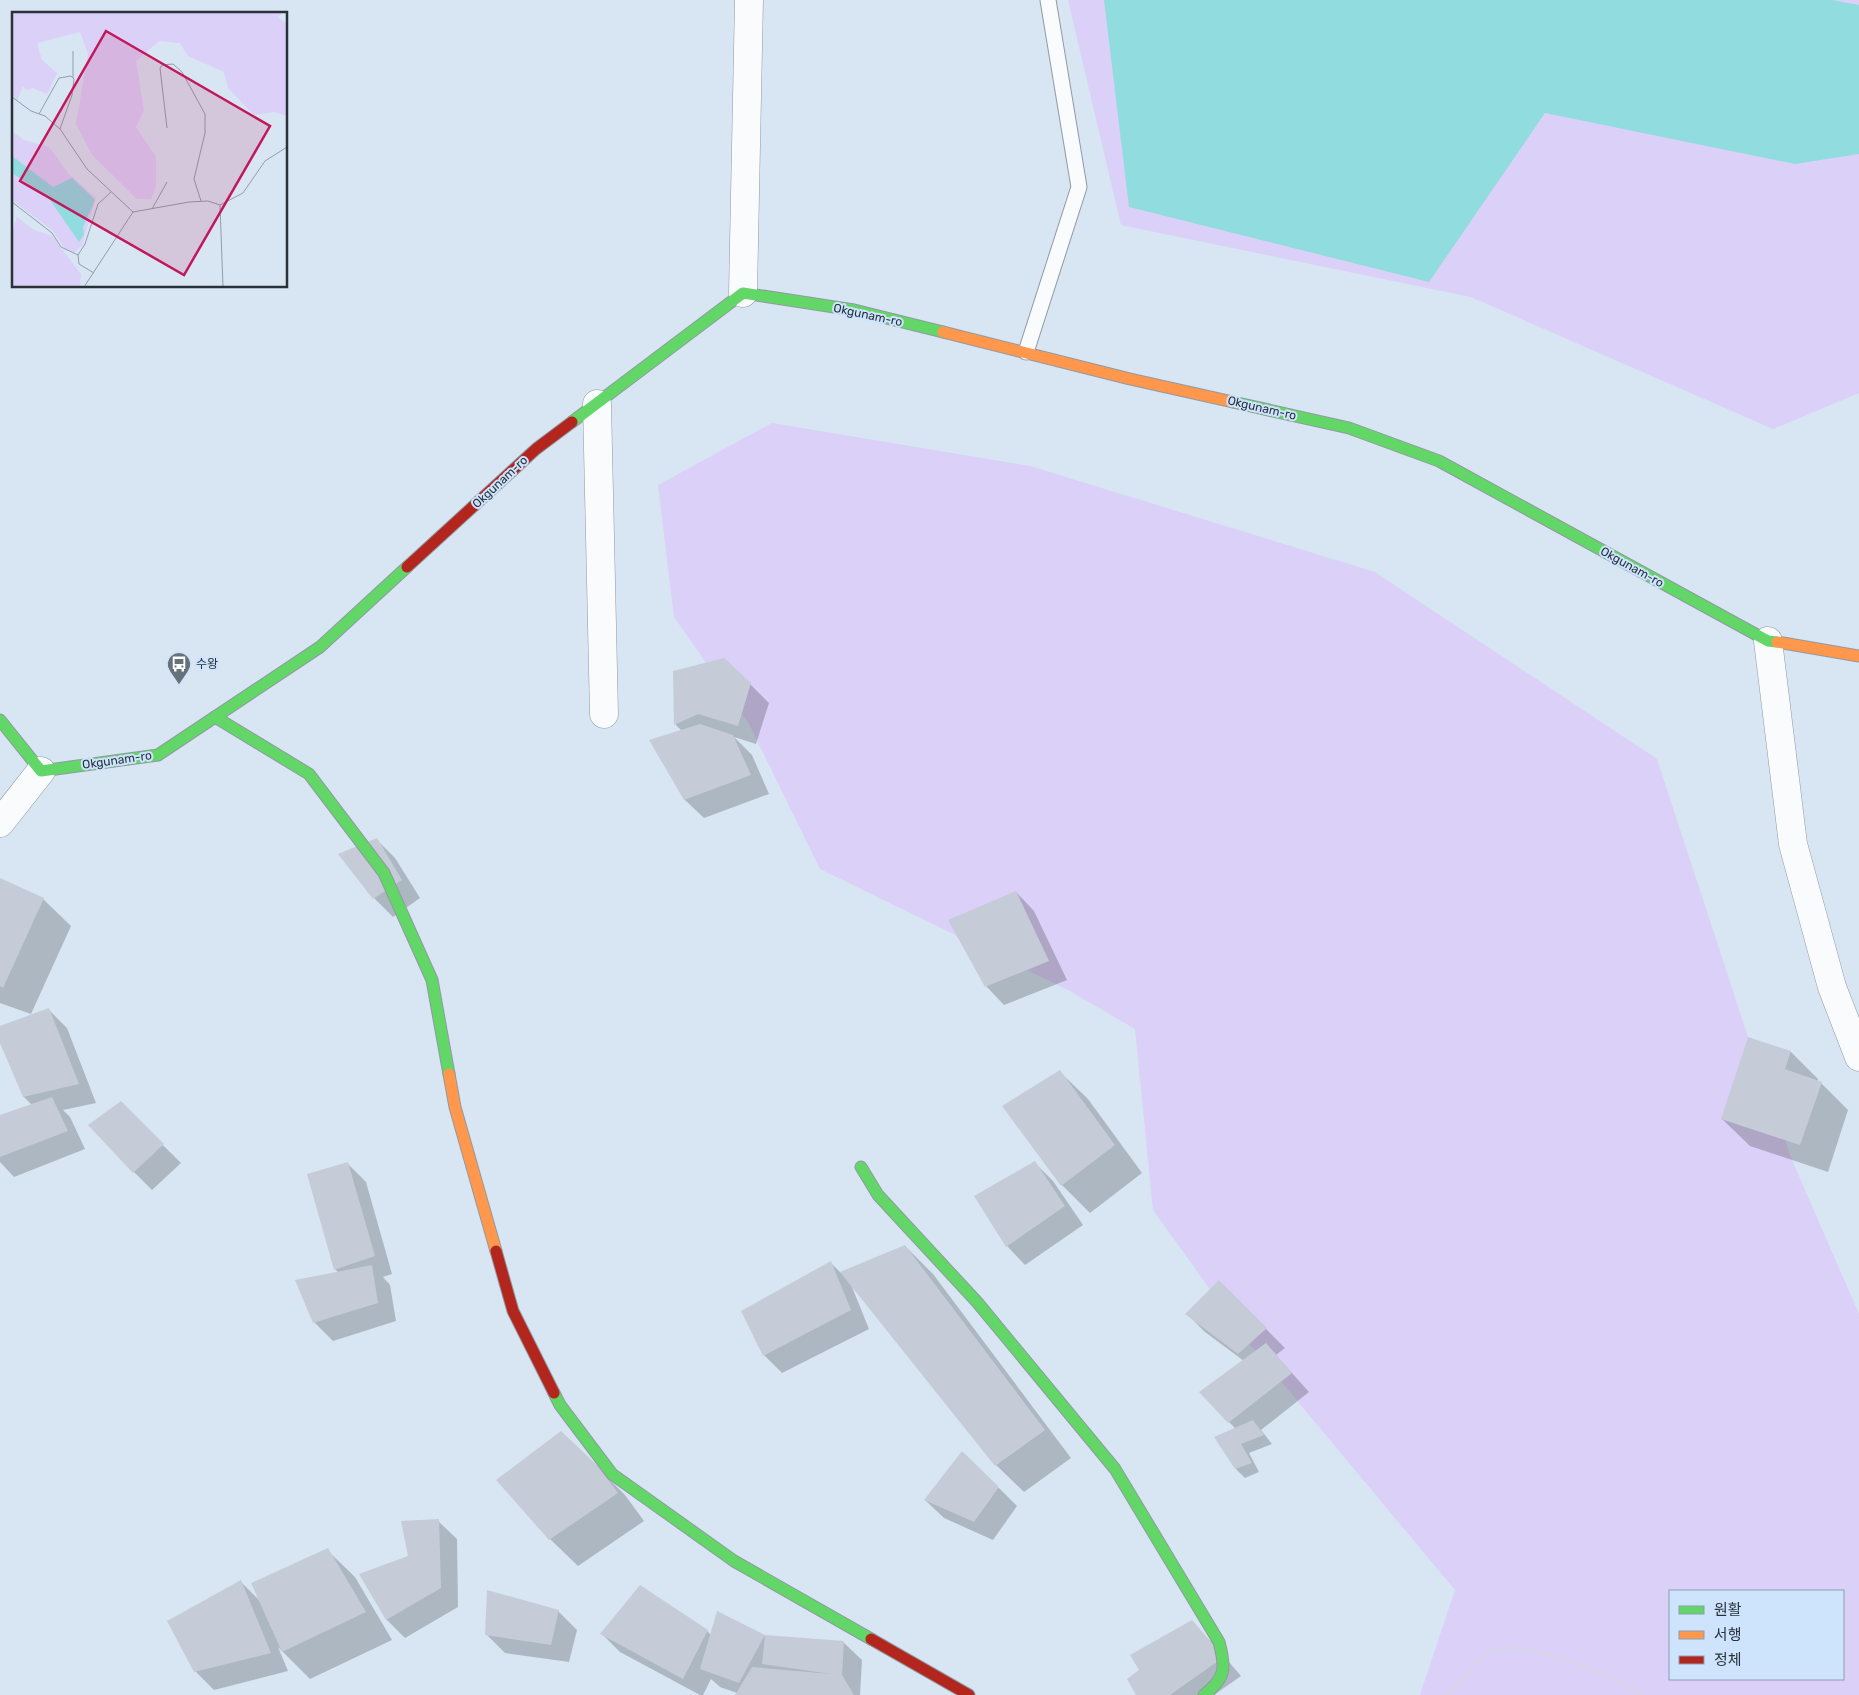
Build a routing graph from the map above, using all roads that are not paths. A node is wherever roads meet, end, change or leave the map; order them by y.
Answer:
1 (749, 0) edge
2 (1048, 0) edge
3 (744, 293) junction
4 (1026, 352) junction
5 (597, 404) junction
6 (1768, 641) junction
7 (1859, 656) edge
8 (604, 714) dead end
9 (216, 717) junction
10 (0, 720) edge
11 (41, 771) junction
12 (0, 823) edge
13 (1859, 1057) edge
14 (861, 1167) dead end
15 (969, 1695) edge
16 (1204, 1695) edge

1 - 3 street
2 - 4 lane
3 - 4 street, Okgunam-ro
3 - 5 street, Okgunam-ro
4 - 6 street, Okgunam-ro
5 - 8 street
5 - 9 street, Okgunam-ro
6 - 7 street, Okgunam-ro
6 - 13 street
9 - 11 street, Okgunam-ro
9 - 15 street
10 - 11 street
11 - 12 street
14 - 16 street

